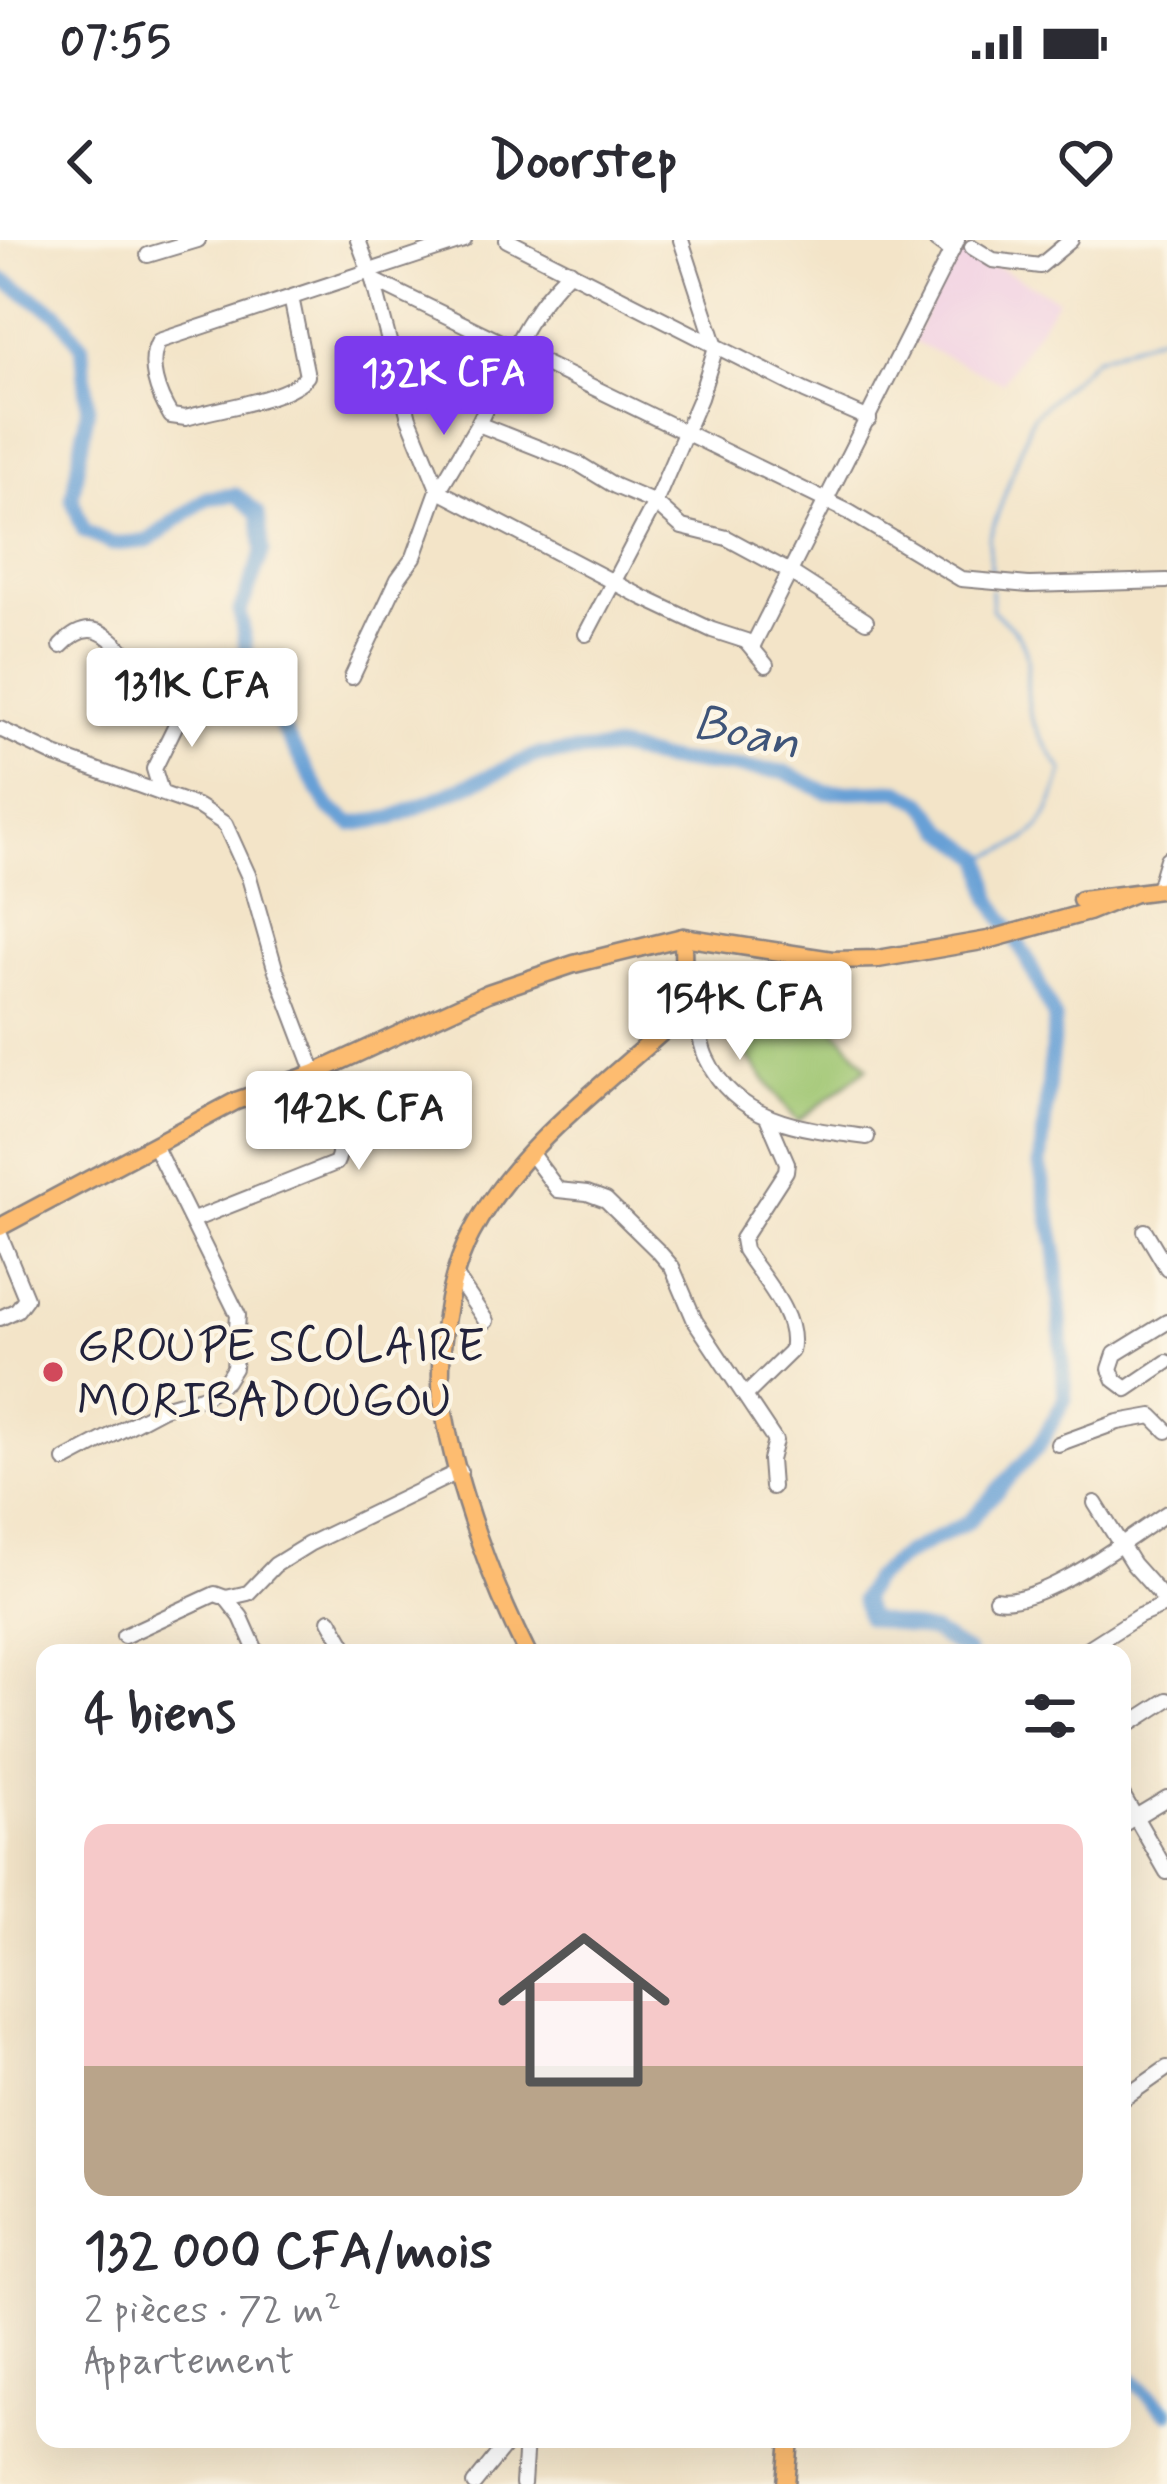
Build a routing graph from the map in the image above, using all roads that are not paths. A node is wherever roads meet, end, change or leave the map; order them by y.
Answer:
1 (198, 240) edge
2 (358, 240) edge
3 (464, 240) edge
4 (507, 240) edge
5 (681, 240) edge
6 (936, 240) edge
7 (1071, 240) edge
8 (960, 244) edge
9 (148, 255) dead end
10 (976, 264) dead end
11 (570, 271) junction
12 (372, 277) junction
13 (291, 297) junction
14 (716, 346) junction
15 (514, 347) junction
16 (869, 419) junction
17 (478, 424) junction
18 (686, 432) junction
19 (439, 491) junction
20 (655, 503) junction
21 (827, 504) junction
22 (790, 572) junction
23 (613, 579) junction
24 (1167, 581) edge
25 (866, 621) dead end
26 (586, 634) dead end
27 (61, 646) dead end
28 (752, 647) junction
29 (766, 665) dead end
30 (352, 676) dead end
31 (0, 729) edge
32 (161, 792) junction
33 (1167, 859) edge
34 (1162, 889) edge
35 (1132, 894) junction
36 (1082, 900) dead end
37 (683, 937) junction
38 (686, 1008) junction
39 (315, 1072) junction
40 (323, 1097) dead end
41 (768, 1119) junction
42 (867, 1136) dead end
43 (154, 1145) junction
44 (531, 1154) junction
45 (193, 1220) junction
46 (0, 1231) edge
47 (1145, 1232) dead end
48 (1167, 1268) edge
49 (455, 1275) junction
50 (0, 1318) edge
51 (486, 1321) dead end
52 (1167, 1322) edge
53 (1167, 1362) edge
54 (747, 1394) junction
55 (1160, 1414) edge
56 (1167, 1431) edge
57 (1058, 1444) dead end
58 (65, 1460) dead end
59 (460, 1472) junction
60 (772, 1487) dead end
61 (1095, 1503) dead end
62 (1167, 1513) edge
63 (1121, 1544) junction
64 (226, 1598) junction
65 (996, 1599) dead end
66 (1166, 1607) edge
67 (330, 1620) dead end
68 (124, 1636) dead end
69 (253, 1644) edge
70 (344, 1644) edge
71 (522, 1644) edge
72 (1095, 1644) edge
73 (1167, 1700) edge
74 (1131, 1723) edge
75 (1167, 1798) edge
76 (1131, 1819) edge
77 (1131, 1825) edge
78 (1167, 1872) edge
79 (1167, 2068) edge
80 (1131, 2093) edge
81 (504, 2448) edge
82 (525, 2448) edge
83 (789, 2448) edge
84 (496, 2459) junction
85 (523, 2479) edge
86 (474, 2484) edge
87 (786, 2484) edge

1 - 9 street
2 - 12 street
3 - 12 street
4 - 11 street
5 - 14 street
6 - 8 street
7 - 8 street
8 - 10 street
8 - 16 street
11 - 14 street
11 - 15 street
12 - 13 street
12 - 15 street
12 - 19 street
13 - 13 street
14 - 16 street
14 - 18 street
15 - 17 street
15 - 18 street
16 - 21 street
17 - 19 street
17 - 20 street
18 - 20 street
18 - 21 street
19 - 23 street
19 - 30 street
20 - 22 street
20 - 23 street
21 - 22 street
21 - 24 street
22 - 25 street
22 - 28 street
23 - 26 street
23 - 28 street
27 - 32 street
28 - 29 street
31 - 32 street
32 - 39 street
33 - 34 street
34 - 35 main road
35 - 36 main road
35 - 37 main road
37 - 38 main road
37 - 39 main road
38 - 41 street
38 - 44 main road
39 - 43 main road
40 - 45 street
41 - 42 street
41 - 54 street
43 - 45 street
43 - 46 main road
44 - 49 main road
44 - 54 street
45 - 58 street
46 - 50 street
47 - 48 street
49 - 51 street
49 - 59 main road
52 - 53 street
54 - 60 street
55 - 56 street
55 - 57 street
59 - 64 street
59 - 71 main road
61 - 63 street
62 - 63 street
63 - 65 street
63 - 66 street
64 - 68 street
64 - 69 street
66 - 72 street
67 - 70 street
73 - 74 street
75 - 76 street
77 - 78 street
79 - 80 street
81 - 84 street
82 - 85 street
83 - 87 main road
84 - 85 street
84 - 86 street

